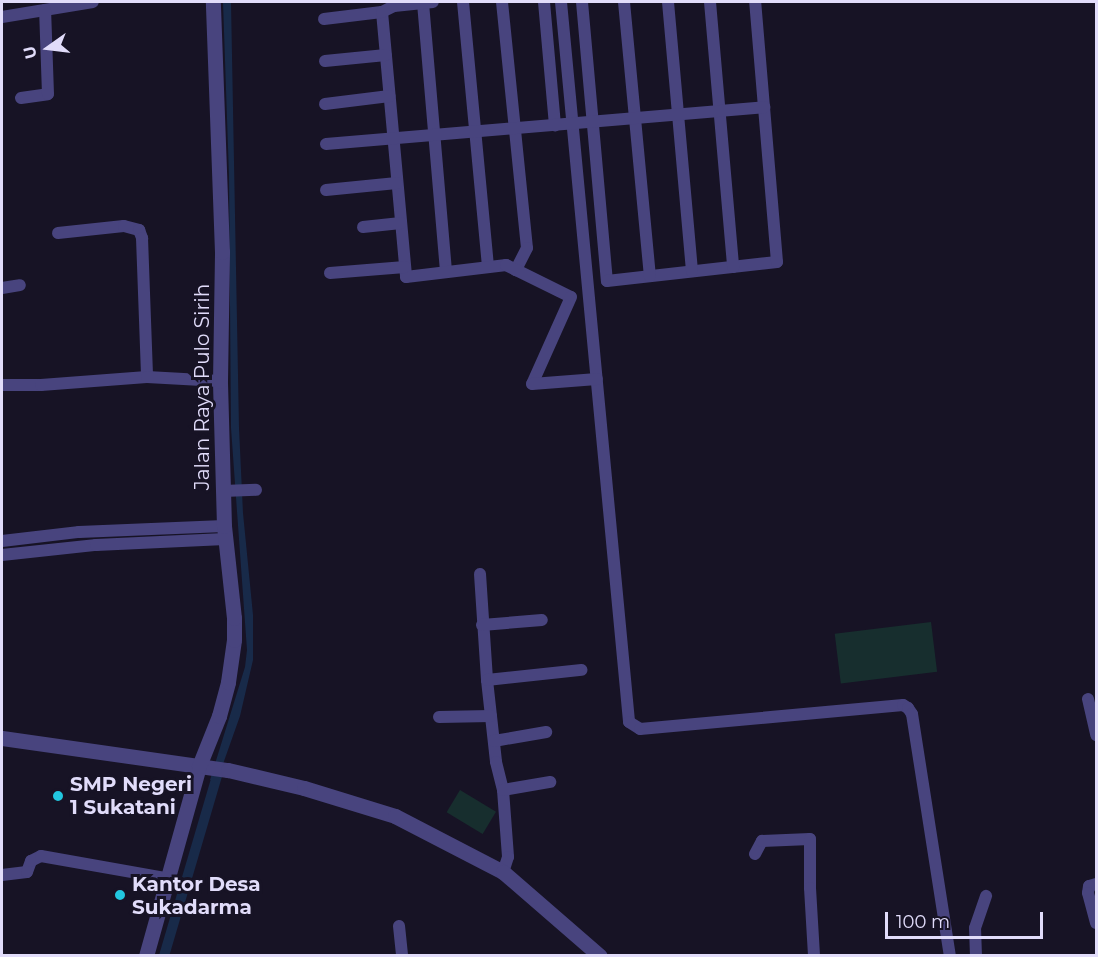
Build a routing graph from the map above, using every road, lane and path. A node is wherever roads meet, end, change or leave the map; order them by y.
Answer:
1 (93, 2) edge
2 (213, 2) edge
3 (428, 2) edge
4 (463, 2) edge
5 (502, 2) edge
6 (544, 2) edge
7 (561, 2) edge
8 (582, 2) edge
9 (624, 2) edge
10 (668, 2) edge
11 (710, 2) edge
12 (755, 2) edge
13 (45, 10) junction
14 (382, 12) junction
15 (2, 16) edge
16 (324, 19) dead end
17 (386, 55) junction
18 (324, 60) dead end
19 (390, 96) junction
20 (21, 98) dead end
21 (325, 104) dead end
22 (764, 107) junction
23 (720, 111) junction
24 (678, 115) junction
25 (635, 119) junction
26 (594, 123) junction
27 (573, 124) junction
28 (555, 126) junction
29 (514, 129) junction
30 (475, 132) junction
31 (434, 135) junction
32 (393, 139) junction
33 (326, 144) dead end
34 (397, 183) junction
35 (326, 190) dead end
36 (401, 223) junction
37 (363, 227) dead end
38 (58, 233) dead end
39 (405, 267) junction
40 (488, 267) junction
41 (733, 267) junction
42 (516, 270) junction
43 (692, 271) junction
44 (446, 272) junction
45 (330, 273) dead end
46 (650, 276) junction
47 (20, 285) dead end
48 (2, 288) edge
49 (147, 377) junction
50 (597, 379) junction
51 (220, 381) junction
52 (2, 384) edge
53 (227, 490) junction
54 (250, 490) dead end
55 (94, 531) junction
56 (118, 531) junction
57 (225, 533) junction
58 (2, 541) edge
59 (96, 545) junction
60 (127, 545) junction
61 (2, 554) edge
62 (480, 574) dead end
63 (542, 620) dead end
64 (482, 625) junction
65 (581, 670) dead end
66 (487, 680) junction
67 (1088, 699) dead end
68 (491, 716) junction
69 (440, 717) dead end
70 (546, 732) dead end
71 (1096, 735) edge
72 (2, 738) edge
73 (494, 741) junction
74 (213, 768) junction
75 (550, 782) dead end
76 (503, 790) junction
77 (755, 854) dead end
78 (503, 872) junction
79 (2, 875) edge
80 (166, 878) junction
81 (1096, 884) edge
82 (986, 896) dead end
83 (1096, 923) edge
84 (399, 926) dead end
85 (146, 956) edge
86 (402, 956) edge
87 (600, 956) edge
88 (814, 956) edge
89 (950, 956) edge
90 (976, 956) edge

1 - 13 street
2 - 51 street, Jalan Raya Pulo Sirih
3 - 14 street
3 - 31 street
4 - 30 street
5 - 29 street
6 - 28 street
7 - 27 street
8 - 26 street
9 - 25 street
10 - 24 street
11 - 23 street
12 - 22 street
13 - 15 street
13 - 20 street
14 - 16 street
14 - 17 street
17 - 18 street
17 - 19 street
19 - 21 street
19 - 32 street
22 - 23 street
22 - 41 street
23 - 24 street
23 - 41 street
24 - 25 street
24 - 43 street
25 - 26 street
25 - 46 street
26 - 27 street
26 - 46 street
27 - 28 street
27 - 50 street
28 - 29 street
29 - 30 street
29 - 42 street
30 - 31 street
30 - 40 street
31 - 32 street
31 - 44 street
32 - 33 street
32 - 34 street
34 - 35 street
34 - 36 street
36 - 37 street
36 - 39 street
38 - 49 street
39 - 44 street
39 - 45 street
40 - 42 street
40 - 44 street
41 - 43 street
42 - 50 street
43 - 46 street
47 - 48 street
49 - 51 street
49 - 52 street
50 - 89 street
51 - 53 street, Jalan Raya Pulo Sirih
53 - 54 street
53 - 57 street, Jalan Raya Pulo Sirih
55 - 56 street
55 - 58 street
55 - 59 street
56 - 57 street
56 - 60 street
57 - 60 street
57 - 74 street, Jalan Raya Pulo Sirih
59 - 60 street
59 - 61 street
62 - 64 street
63 - 64 street
64 - 66 street
65 - 66 street
66 - 68 street
67 - 71 street
68 - 69 street
68 - 73 street
70 - 73 street
72 - 74 street
73 - 76 street
74 - 78 street
74 - 80 street, Jalan Raya Pulo Sirih
75 - 76 street
76 - 78 street
77 - 88 street
78 - 87 street
79 - 80 street
80 - 85 street, Jalan Raya Pulo Sirih
81 - 83 street
82 - 90 street
84 - 86 street

